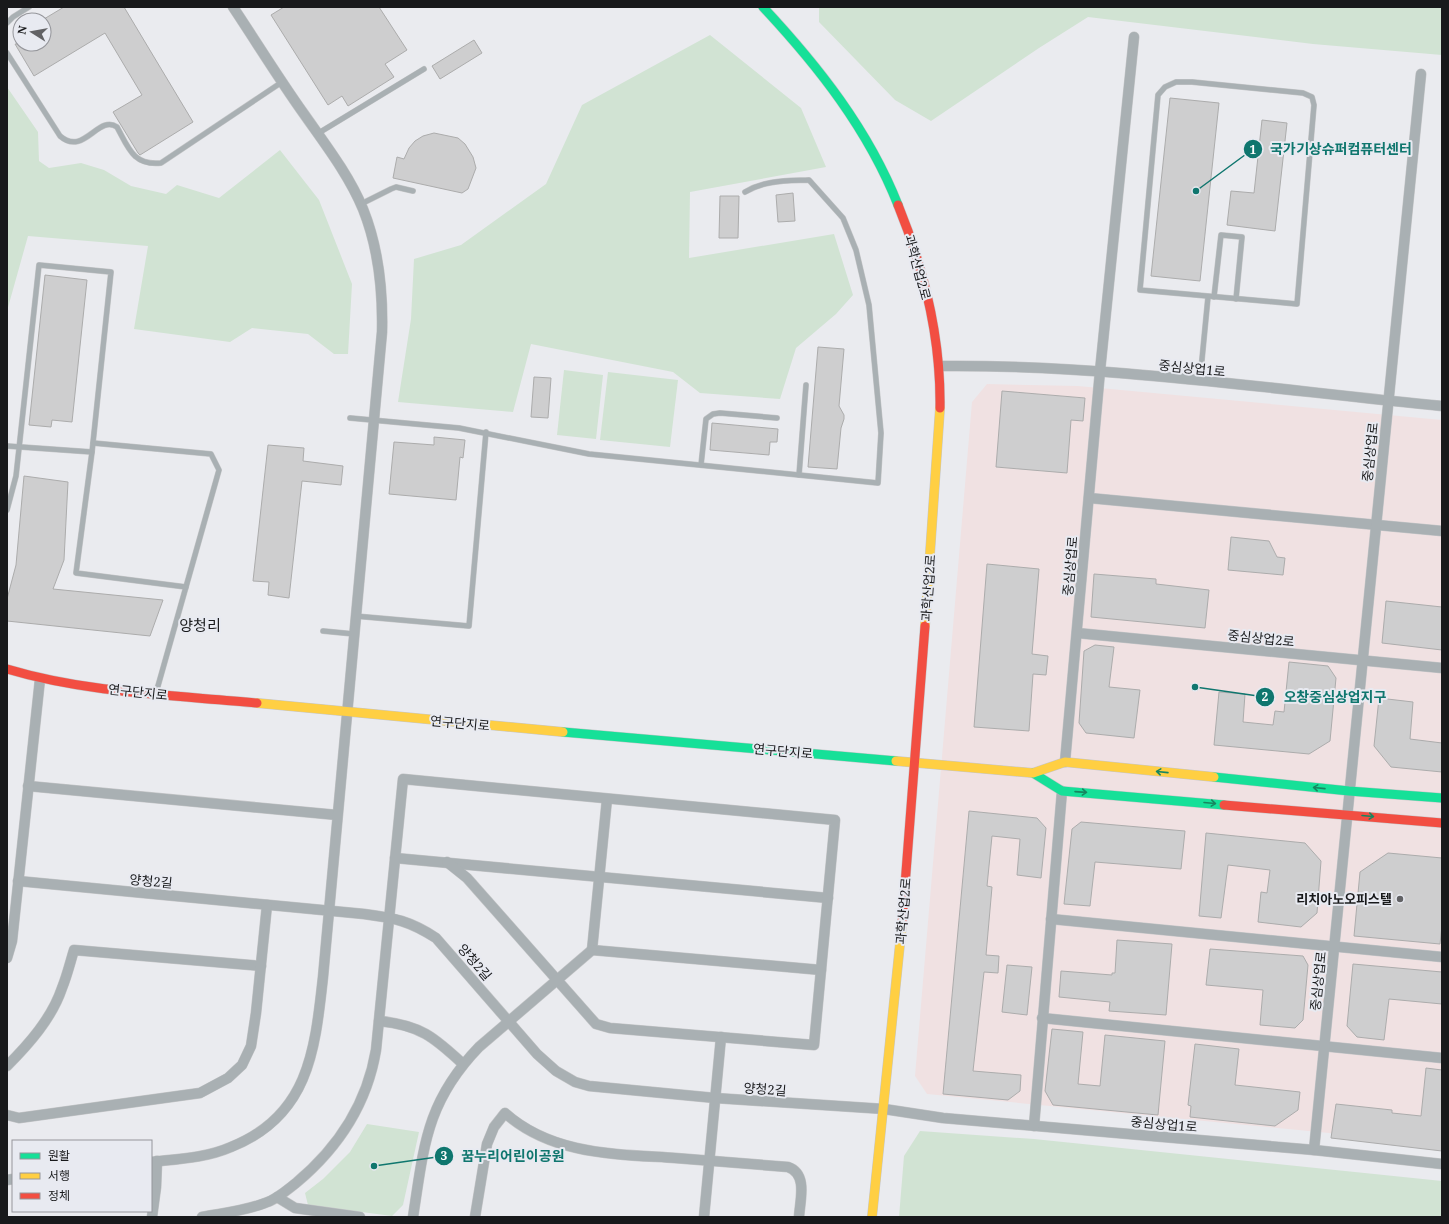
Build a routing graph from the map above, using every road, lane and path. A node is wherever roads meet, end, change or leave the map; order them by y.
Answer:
1 (29, 7) edge
2 (234, 7) edge
3 (762, 7) edge
4 (7, 24) edge
5 (1134, 37) dead end
6 (7, 53) edge
7 (424, 69) dead end
8 (1421, 74) dead end
9 (282, 82) junction
10 (317, 134) junction
11 (414, 191) dead end
12 (744, 192) dead end
13 (361, 204) junction
14 (1208, 297) junction
15 (1214, 297) junction
16 (1236, 299) junction
17 (939, 366) junction
18 (1100, 371) junction
19 (1200, 382) junction
20 (806, 385) dead end
21 (1388, 401) junction
22 (1442, 406) edge
23 (350, 418) dead end
24 (777, 418) dead end
25 (374, 420) junction
26 (486, 432) junction
27 (93, 443) junction
28 (7, 446) edge
29 (19, 446) junction
30 (92, 452) junction
31 (701, 465) junction
32 (799, 475) junction
33 (1089, 498) junction
34 (7, 510) edge
35 (1375, 525) junction
36 (1442, 531) edge
37 (186, 587) junction
38 (355, 616) junction
39 (323, 631) dead end
40 (1077, 633) junction
41 (354, 634) junction
42 (1362, 661) junction
43 (1442, 668) edge
44 (7, 669) edge
45 (40, 679) junction
46 (156, 694) junction
47 (346, 712) junction
48 (916, 762) junction
49 (1065, 762) junction
50 (1033, 773) junction
51 (28, 786) junction
52 (1062, 791) junction
53 (1350, 791) junction
54 (607, 798) junction
55 (1442, 798) edge
56 (1347, 814) junction
57 (337, 815) junction
58 (1442, 823) edge
59 (395, 858) junction
60 (447, 862) junction
61 (600, 877) junction
62 (18, 881) junction
63 (828, 898) junction
64 (267, 905) junction
65 (329, 911) junction
66 (389, 918) junction
67 (1051, 919) junction
68 (10, 927) edge
69 (1334, 947) junction
70 (592, 950) junction
71 (1442, 957) edge
72 (7, 958) edge
73 (261, 966) junction
74 (821, 970) junction
75 (557, 981) junction
76 (1042, 1018) junction
77 (379, 1021) junction
78 (509, 1022) junction
79 (721, 1037) junction
80 (1324, 1046) junction
81 (1442, 1058) edge
82 (463, 1064) junction
83 (7, 1066) edge
84 (715, 1098) junction
85 (884, 1110) junction
86 (7, 1115) edge
87 (1034, 1126) junction
88 (1314, 1150) junction
89 (709, 1161) junction
90 (154, 1162) edge
91 (1442, 1164) edge
92 (277, 1197) junction
93 (152, 1217) edge
94 (202, 1217) edge
95 (360, 1217) edge
96 (413, 1217) edge
97 (475, 1217) edge
98 (704, 1217) edge
99 (799, 1217) edge
100 (872, 1217) edge

1 - 4 lane
2 - 9 street
3 - 17 street, 과학산업2로
5 - 18 street, 중심상업로
6 - 9 lane
7 - 10 lane
8 - 21 street, 중심상업로
9 - 10 street
10 - 13 street
11 - 13 lane
12 - 32 lane
13 - 25 street
14 - 15 lane
14 - 16 lane
14 - 19 lane
15 - 16 lane
15 - 16 lane
17 - 18 street, 중심상업1로
17 - 48 street, 과학산업2로
18 - 19 street, 중심상업1로
18 - 33 street, 중심상업로
19 - 21 street, 중심상업1로
20 - 32 lane
21 - 22 street, 중심상업1로
21 - 35 street, 중심상업로
23 - 25 lane
24 - 31 lane
25 - 26 lane
25 - 38 street
26 - 31 lane
26 - 38 lane
27 - 29 lane
27 - 30 lane
27 - 37 lane
28 - 29 lane
29 - 30 lane
29 - 34 lane
30 - 37 lane
31 - 32 lane
33 - 35 street
33 - 40 street, 중심상업로
35 - 36 street
35 - 42 street, 중심상업로
37 - 46 lane
38 - 41 street
39 - 41 lane
40 - 42 street, 중심상업2로
40 - 49 street, 중심상업로
41 - 47 street
42 - 43 street, 중심상업2로
42 - 53 street, 중심상업로
44 - 45 street, 연구단지로
45 - 46 street, 연구단지로
45 - 51 street
46 - 47 street, 연구단지로
47 - 48 street, 연구단지로
47 - 57 street
48 - 50 street
48 - 85 street, 과학산업2로
49 - 50 street
53 -> 49 street
50 - 52 street
51 - 57 street
51 - 62 street
52 -> 56 street
52 - 67 street
53 - 55 street
53 - 56 street, 중심상업로
54 - 59 street
54 - 61 street
54 - 63 street
56 -> 58 street
56 - 69 street, 중심상업로
57 - 65 street
59 - 60 street
59 - 66 street
60 - 61 street
60 - 75 street
61 - 63 street
61 - 70 street
62 - 64 street, 양청2길
62 - 68 street
63 - 74 street
64 - 65 street, 양청2길
64 - 73 street
65 - 66 street, 양청2길
65 - 90 street
66 - 77 street
66 - 78 street, 양청2길
67 - 69 street
67 - 76 street
68 - 72 street
69 - 71 street
69 - 80 street, 중심상업로
70 - 74 street
70 - 75 street
73 - 83 street
73 - 86 street
74 - 79 street
75 - 78 street
75 - 79 street
76 - 80 street
76 - 87 street
77 - 82 street
77 - 92 street
78 - 82 street
78 - 84 street, 양청2길
79 - 84 street
80 - 81 street
80 - 88 street, 중심상업로
82 - 96 street
84 - 85 street, 양청2길
84 - 89 street
85 - 87 street, 중심상업1로
85 - 100 street, 과학산업2로
87 - 88 street, 중심상업1로
88 - 91 street, 중심상업1로
89 - 97 street
89 - 98 street
89 - 99 street
90 - 93 street
92 - 94 street
92 - 95 street

